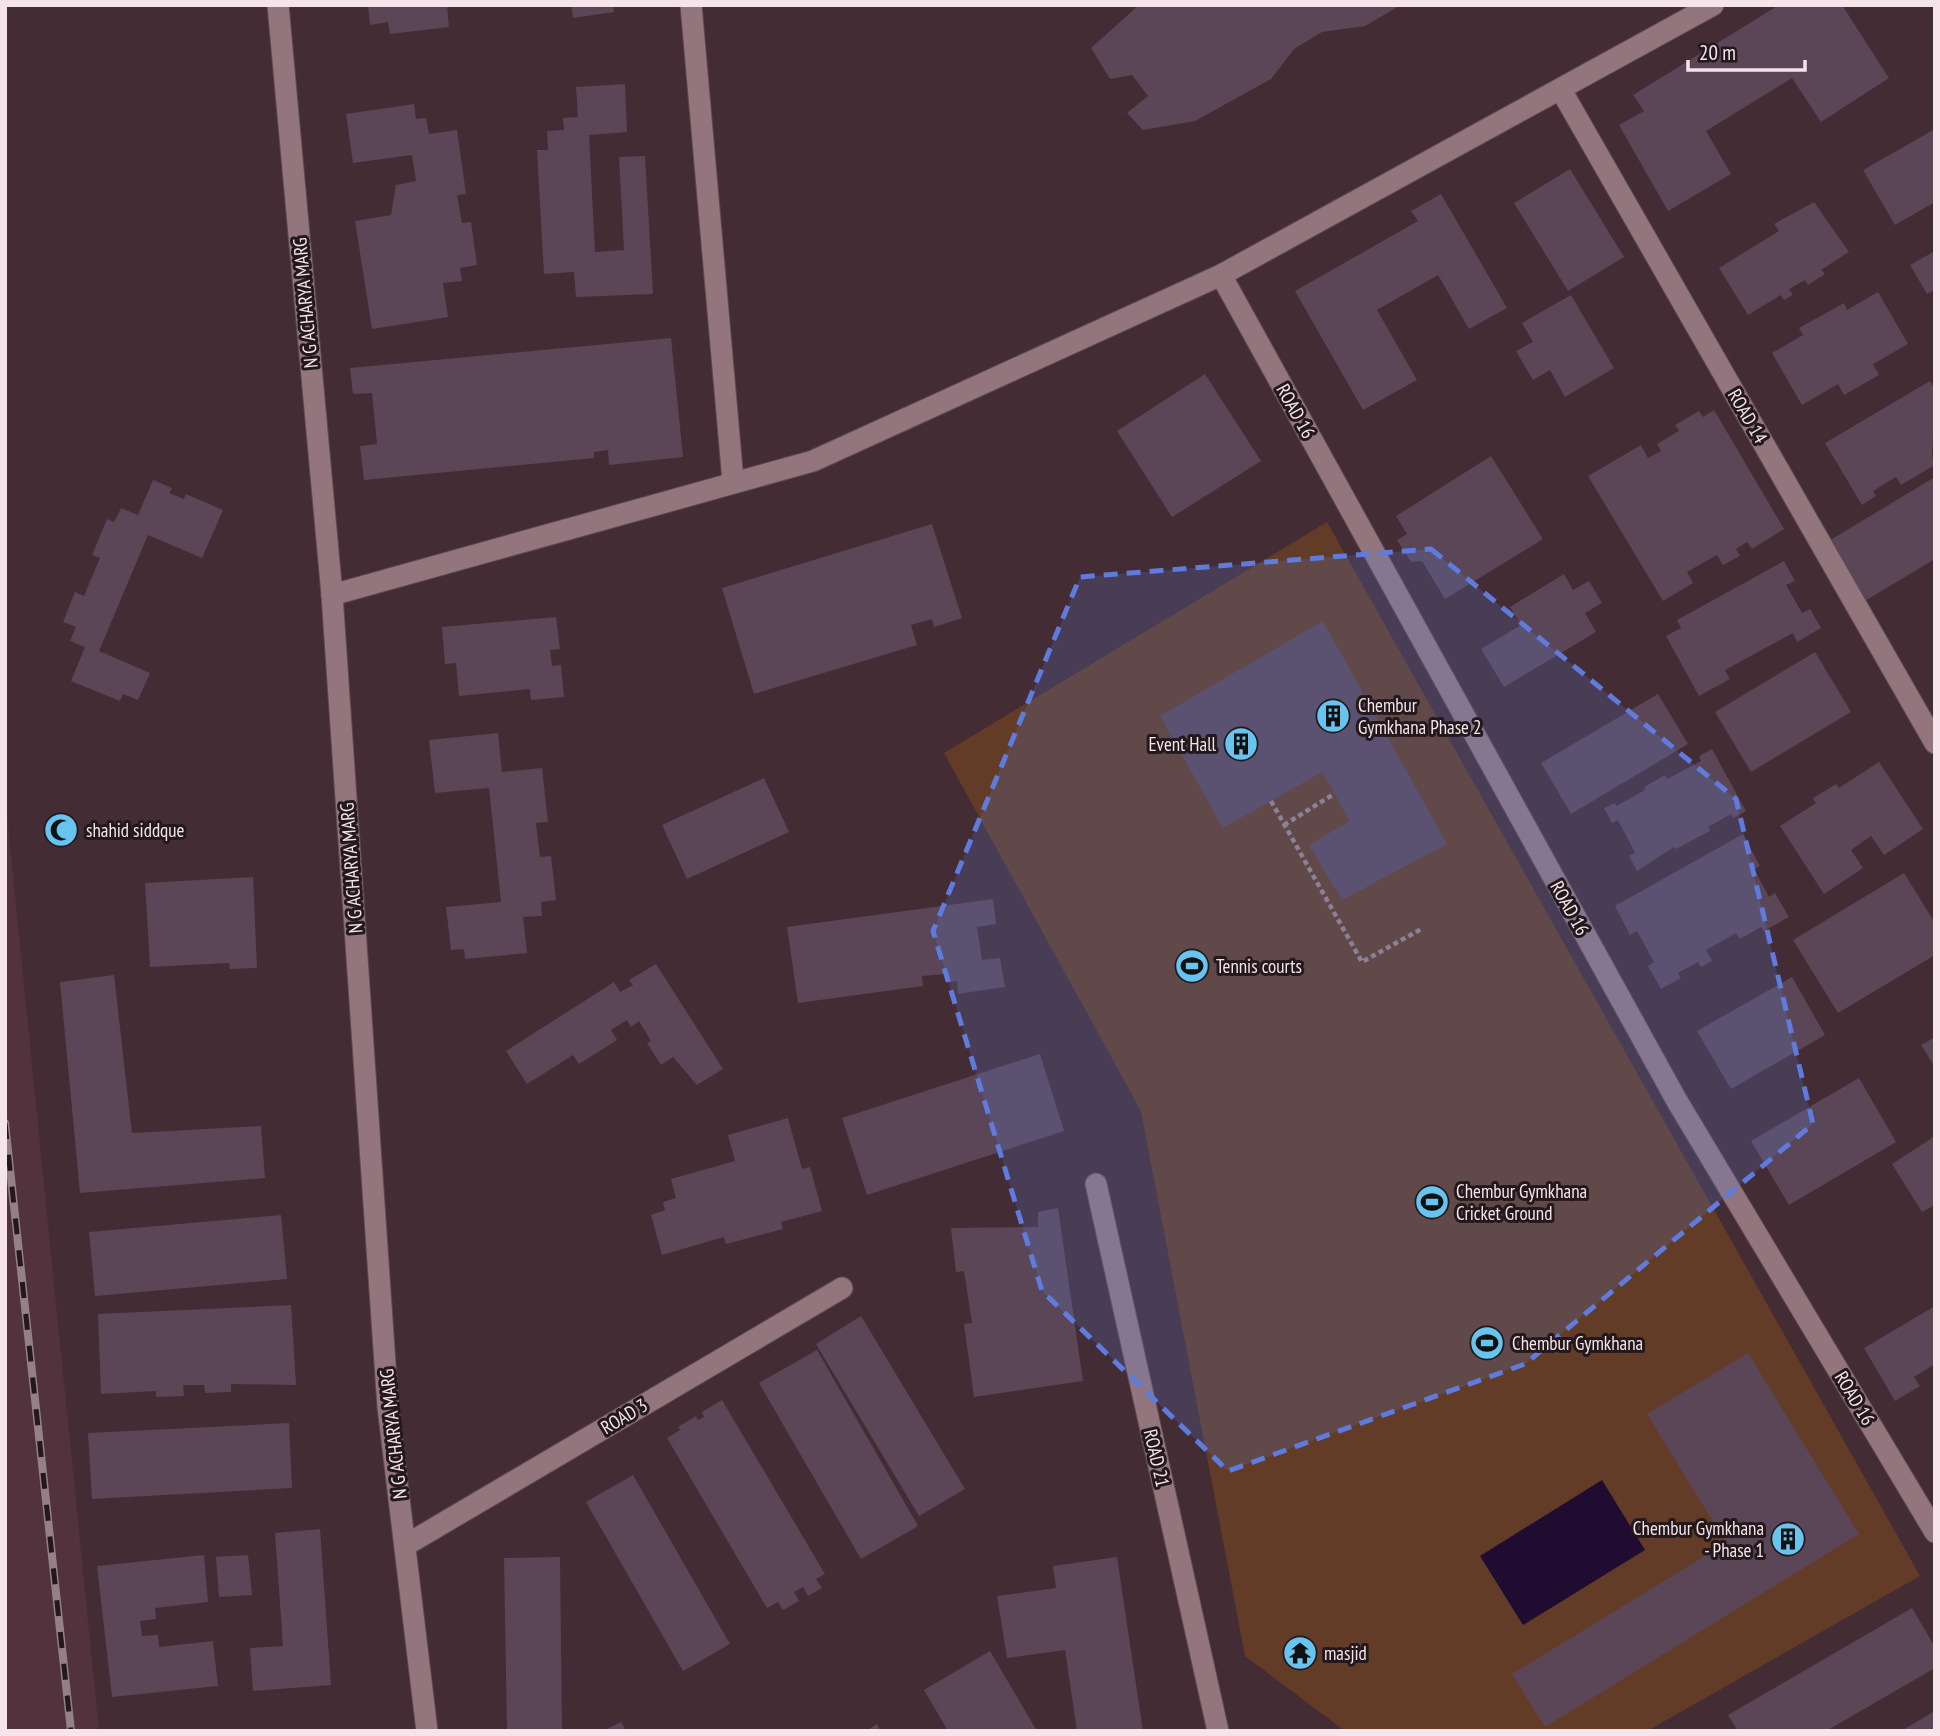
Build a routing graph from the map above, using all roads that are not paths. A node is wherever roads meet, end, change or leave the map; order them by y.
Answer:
1 (278, 5) edge
2 (691, 5) edge
3 (1713, 5) edge
4 (1561, 90) junction
5 (1221, 275) junction
6 (733, 481) junction
7 (332, 594) junction
8 (1935, 743) edge
9 (1096, 1184) dead end
10 (842, 1288) dead end
11 (1935, 1532) edge
12 (406, 1545) junction
13 (427, 1731) edge
14 (1218, 1731) edge

1 - 7 street, N G ACHARYA MARG
2 - 6 street
3 - 4 street
4 - 5 street
4 - 8 street, ROAD 14
5 - 6 street
5 - 11 street, ROAD 16
6 - 7 street
7 - 12 street, N G ACHARYA MARG
9 - 14 street, ROAD 21
10 - 12 street, ROAD 3
12 - 13 street, N G ACHARYA MARG

